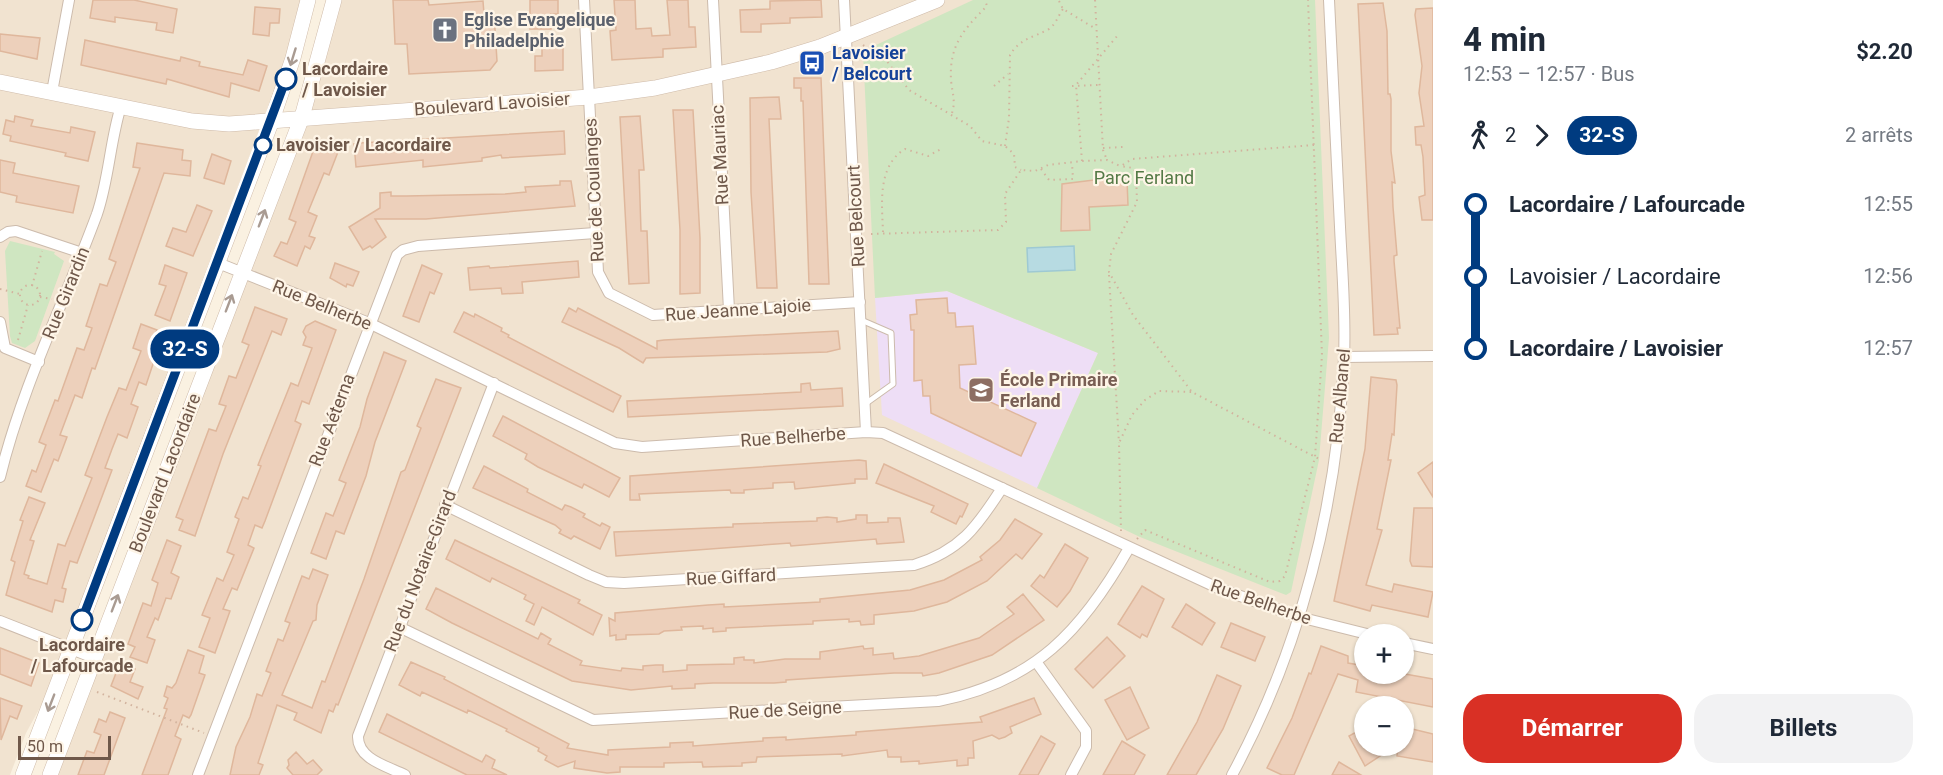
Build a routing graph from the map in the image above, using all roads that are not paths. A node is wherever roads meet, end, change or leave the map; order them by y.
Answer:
1 (69, 0) edge
2 (308, 0) edge
3 (334, 0) edge
4 (584, 0) edge
5 (713, 0) edge
6 (844, 0) edge
7 (937, 0) edge
8 (1329, 0) edge
9 (846, 38) junction
10 (717, 75) junction
11 (0, 82) edge
12 (52, 92) junction
13 (589, 97) junction
14 (121, 106) junction
15 (302, 117) junction
16 (272, 120) junction
17 (595, 233) junction
18 (0, 237) edge
19 (82, 253) junction
20 (218, 263) junction
21 (241, 272) junction
22 (598, 273) joint
23 (860, 302) junction
24 (729, 310) junction
25 (861, 320) junction
26 (0, 322) edge
27 (369, 323) junction
28 (1433, 356) edge
29 (1344, 357) junction
30 (39, 362) junction
31 (494, 383) junction
32 (865, 404) junction
33 (866, 432) junction
34 (0, 477) edge
35 (1002, 488) junction
36 (445, 505) junction
37 (1125, 547) junction
38 (1299, 617) junction
39 (0, 621) edge
40 (399, 627) junction
41 (1354, 631) edge
42 (1414, 645) edge
43 (1433, 648) edge
44 (72, 649) junction
45 (94, 658) junction
46 (1037, 663) junction
47 (401, 774) edge
48 (23, 775) edge
49 (50, 775) edge
50 (198, 775) edge
51 (1071, 775) edge
52 (1232, 775) edge

1 - 12 street
2 -> 16 main road, Boulevard Lacordaire
3 - 15 main road, Boulevard Lacordaire
4 - 13 street, Rue de Coulanges
5 - 10 street, Rue Mauriac
6 - 9 street, Rue Belcourt
7 - 9 main road, Boulevard Lavoisier
8 - 29 street, Rue Albanel
9 - 10 main road, Boulevard Lavoisier
9 - 23 street, Rue Belcourt
10 - 13 main road, Boulevard Lavoisier
10 - 24 street, Rue Mauriac
11 - 12 main road, Boulevard Lavoisier
12 - 14 main road, Boulevard Lavoisier
13 - 15 main road, Boulevard Lavoisier
13 - 17 street, Rue de Coulanges
14 - 16 main road, Boulevard Lavoisier
14 - 19 street, Rue Girardin
15 - 16 main road, Boulevard Lavoisier
21 -> 15 main road, Boulevard Lacordaire
16 - 20 main road, Boulevard Lacordaire
17 - 22 street, Rue de Coulanges
17 - 27 street, Rue Aéterna
18 - 19 street
19 - 30 street, Rue Girardin
20 - 21 street, Rue Belherbe
20 - 44 main road, Boulevard Lacordaire
21 - 27 street, Rue Belherbe
45 -> 21 main road, Boulevard Lacordaire
22 - 24 street, Rue Jeanne Lajoie
23 - 24 street, Rue Jeanne Lajoie
23 - 25 street, Rue Belcourt
25 - 32 street, Rue Belcourt
25 - 32 lane
26 - 30 street
27 - 31 street, Rue Belherbe
27 - 50 street, Rue Aéterna
28 - 29 street
29 - 38 street, Rue Albanel
30 - 34 street, Rue Girardin
31 - 33 street, Rue Belherbe
31 - 36 street, Rue du Notaire-Girard
32 - 33 street, Rue Belcourt
33 - 35 street, Rue Belherbe
35 - 36 street, Rue Giffard
35 - 37 street, Rue Belherbe
36 - 40 street, Rue du Notaire-Girard
37 - 38 street, Rue Belherbe
37 - 46 street, Rue de Seigne
38 - 41 street, Rue Belherbe
38 - 52 street, Rue Albanel
39 - 44 street
40 - 46 street, Rue de Seigne
40 - 47 street, Rue du Notaire-Girard
42 - 43 street
44 - 45 street
44 -> 48 main road, Boulevard Lacordaire
45 - 49 main road, Boulevard Lacordaire
46 - 51 street

